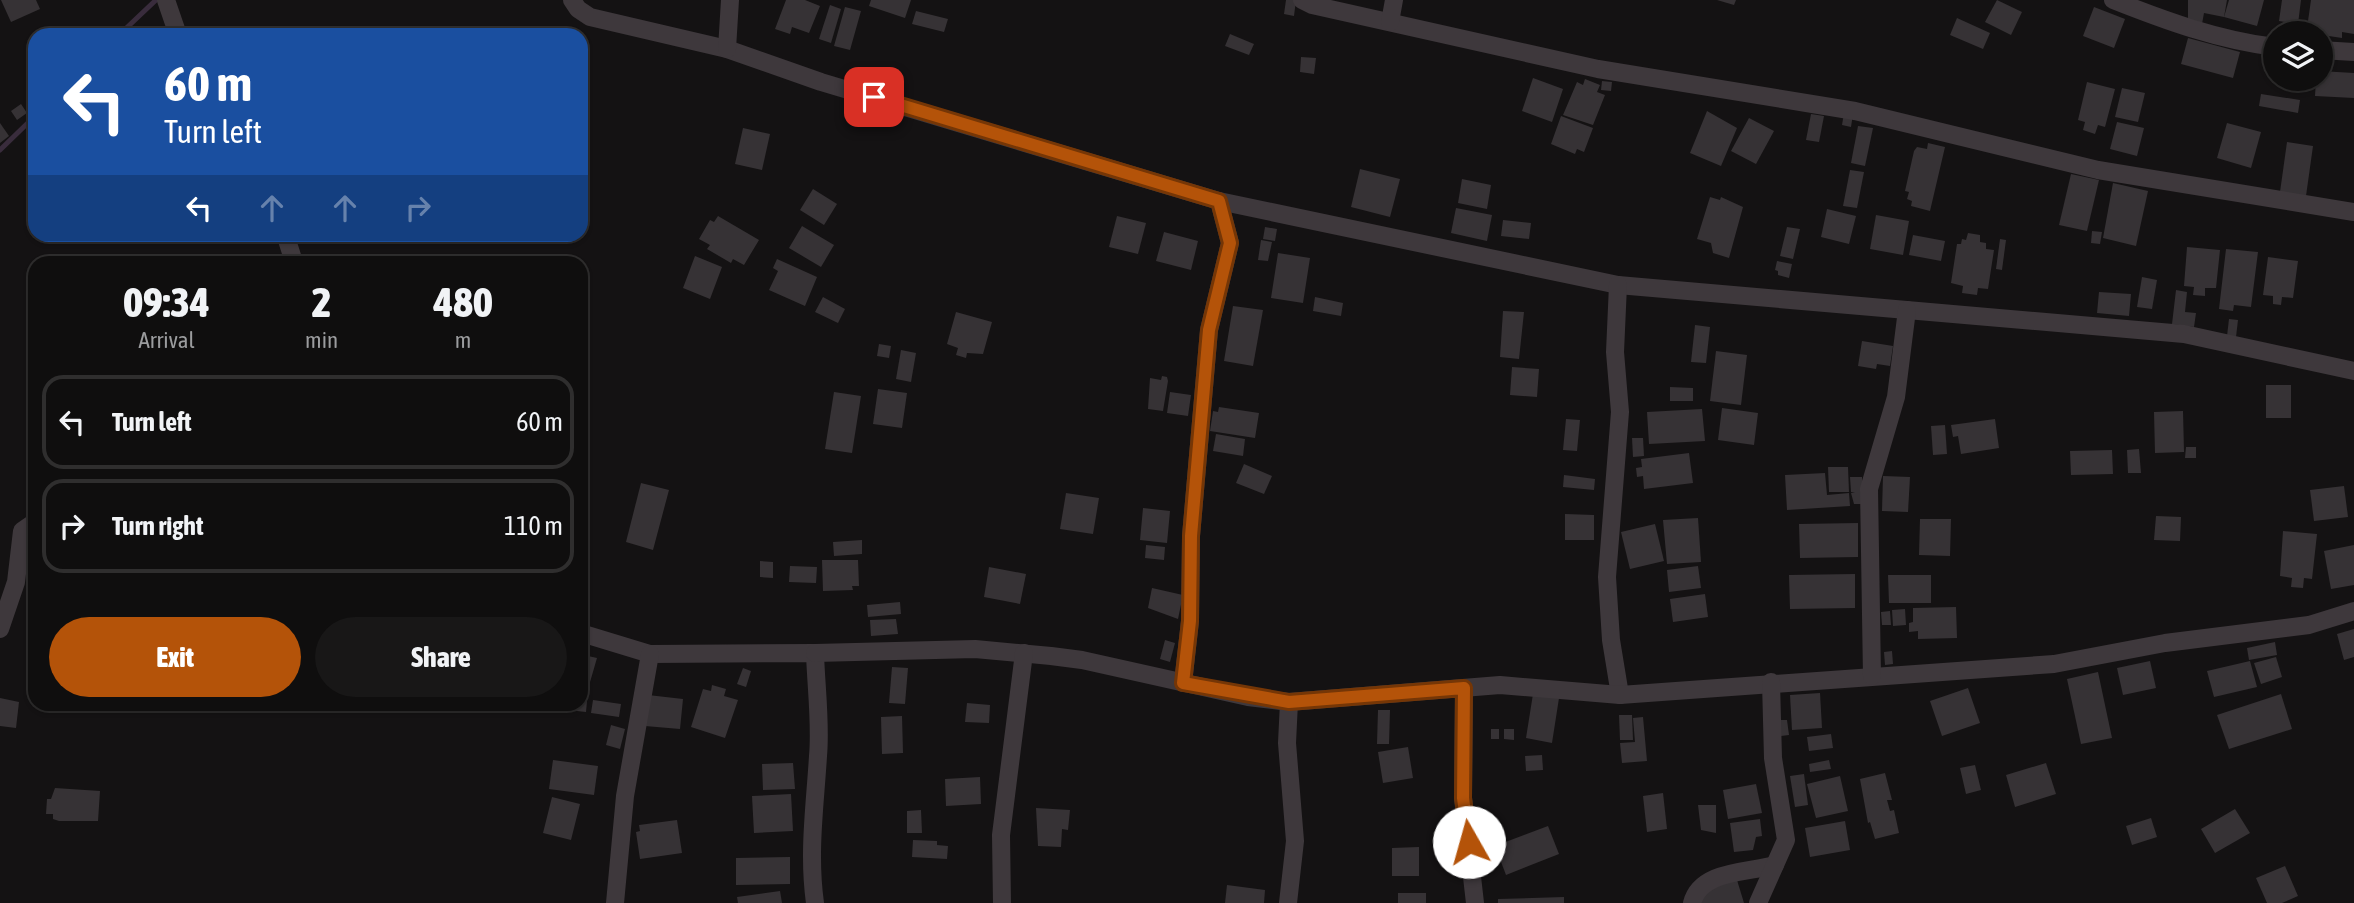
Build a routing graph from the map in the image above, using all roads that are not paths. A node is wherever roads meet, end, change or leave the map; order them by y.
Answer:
1 (166, 0) edge
2 (572, 0) edge
3 (730, 0) edge
4 (1302, 0) edge
5 (1394, 0) edge
6 (2113, 0) edge
7 (1390, 22) junction
8 (176, 28) edge
9 (2263, 46) edge
10 (727, 49) junction
11 (2333, 51) edge
12 (2354, 52) edge
13 (1219, 201) junction
14 (2354, 212) edge
15 (1618, 285) junction
16 (1907, 310) junction
17 (2354, 371) edge
18 (28, 527) edge
19 (2354, 611) edge
20 (0, 629) edge
21 (588, 635) edge
22 (815, 653) junction
23 (1024, 653) junction
24 (650, 654) junction
25 (1872, 676) junction
26 (1771, 682) junction
27 (1183, 683) junction
28 (1464, 688) junction
29 (1620, 695) junction
30 (1289, 702) junction
31 (1775, 865) junction
32 (615, 903) edge
33 (815, 903) edge
34 (1002, 903) edge
35 (1289, 903) edge
36 (1475, 903) edge
37 (1692, 903) edge
38 (1758, 903) edge

1 - 8 street
2 - 10 street
3 - 10 street
4 - 7 street
5 - 7 street
6 - 9 street
7 - 14 street
10 - 13 street
11 - 12 street
13 - 15 street
13 - 27 street
15 - 16 street
15 - 29 street
16 - 17 street
16 - 25 street
18 - 20 street
19 - 25 street
21 - 24 street
22 - 23 street
22 - 24 street
22 - 33 street
23 - 27 street
23 - 34 street
24 - 32 street
25 - 26 street
26 - 29 street
26 - 31 street
27 - 30 street
28 - 29 street
28 - 30 street
28 - 36 street
30 - 35 street
31 - 37 street
31 - 38 street

